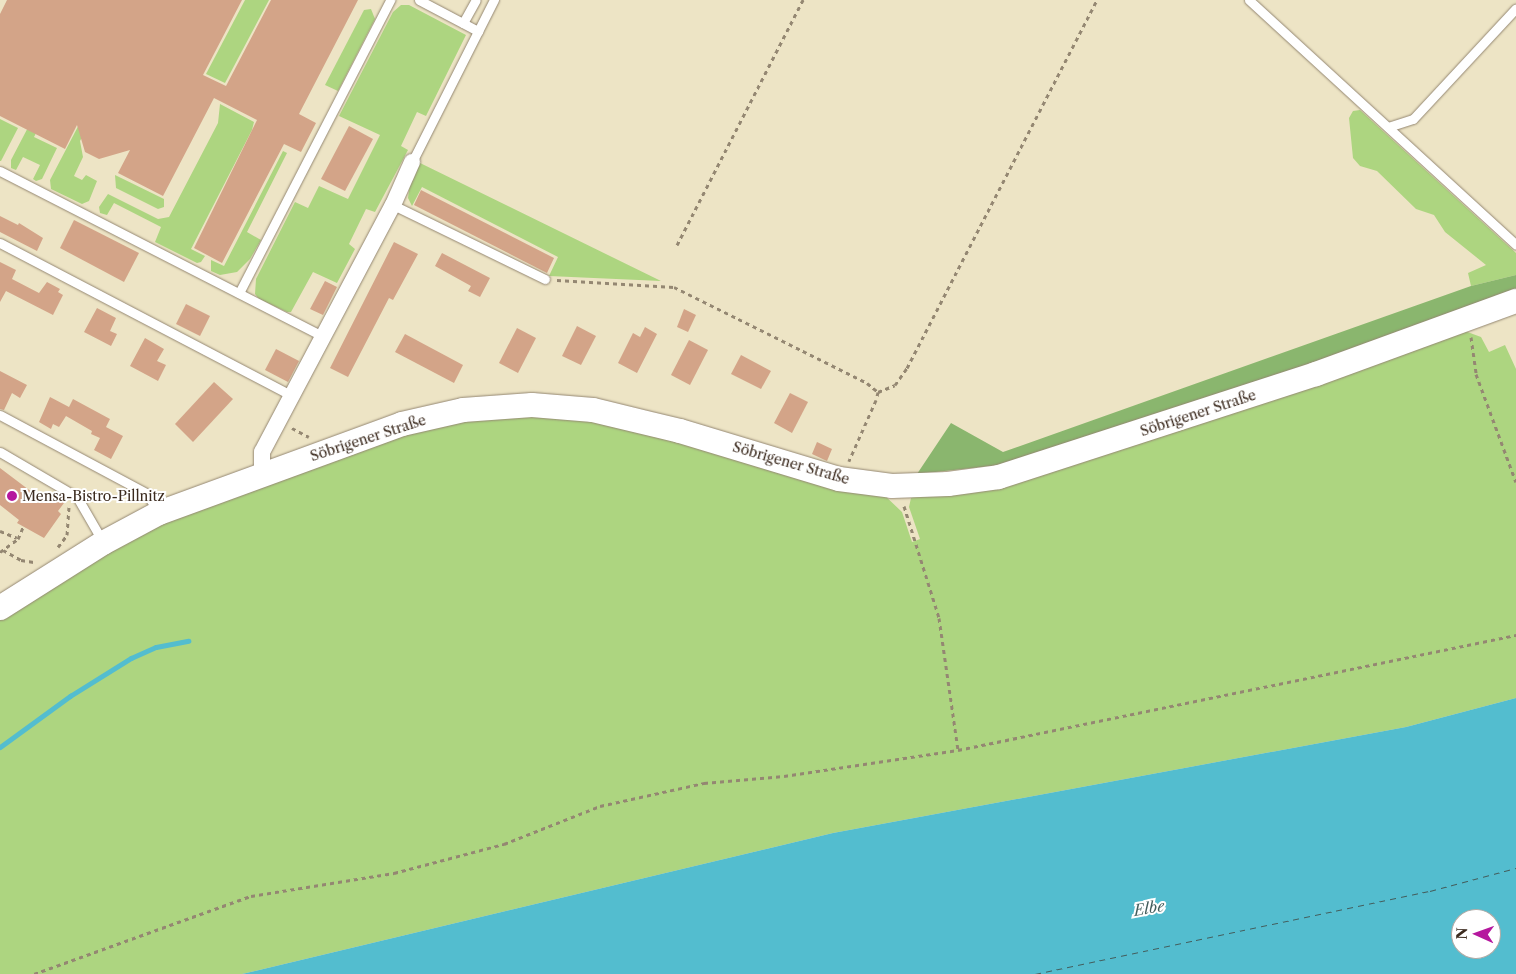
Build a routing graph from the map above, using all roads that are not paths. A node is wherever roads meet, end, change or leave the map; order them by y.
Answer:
1 (390, 0) edge
2 (419, 0) edge
3 (476, 0) edge
4 (494, 0) edge
5 (1250, 0) edge
6 (1516, 8) edge
7 (463, 23) junction
8 (478, 31) junction
9 (1388, 126) junction
10 (412, 162) joint
11 (0, 171) edge
12 (393, 205) junction
13 (0, 243) edge
14 (1516, 245) edge
15 (545, 279) road end
16 (240, 293) junction
17 (1516, 301) edge
18 (322, 336) junction
19 (291, 395) junction
20 (0, 415) edge
21 (0, 452) edge
22 (262, 474) junction
23 (159, 512) junction
24 (103, 542) junction
25 (0, 608) edge

1 - 16 lane
2 - 7 lane
3 - 7 lane
4 - 8 lane
5 - 9 lane
6 - 9 lane
7 - 8 lane
8 - 10 lane
9 - 14 lane
10 - 12 street
11 - 16 lane
12 - 15 lane
12 - 18 street
13 - 19 lane
16 - 18 lane
17 - 22 street, Söbrigener Straße
18 - 19 street
19 - 22 street
20 - 23 lane
21 - 24 lane
22 - 23 street, Söbrigener Straße
23 - 24 street, Söbrigener Straße
24 - 25 street, Söbrigener Straße

